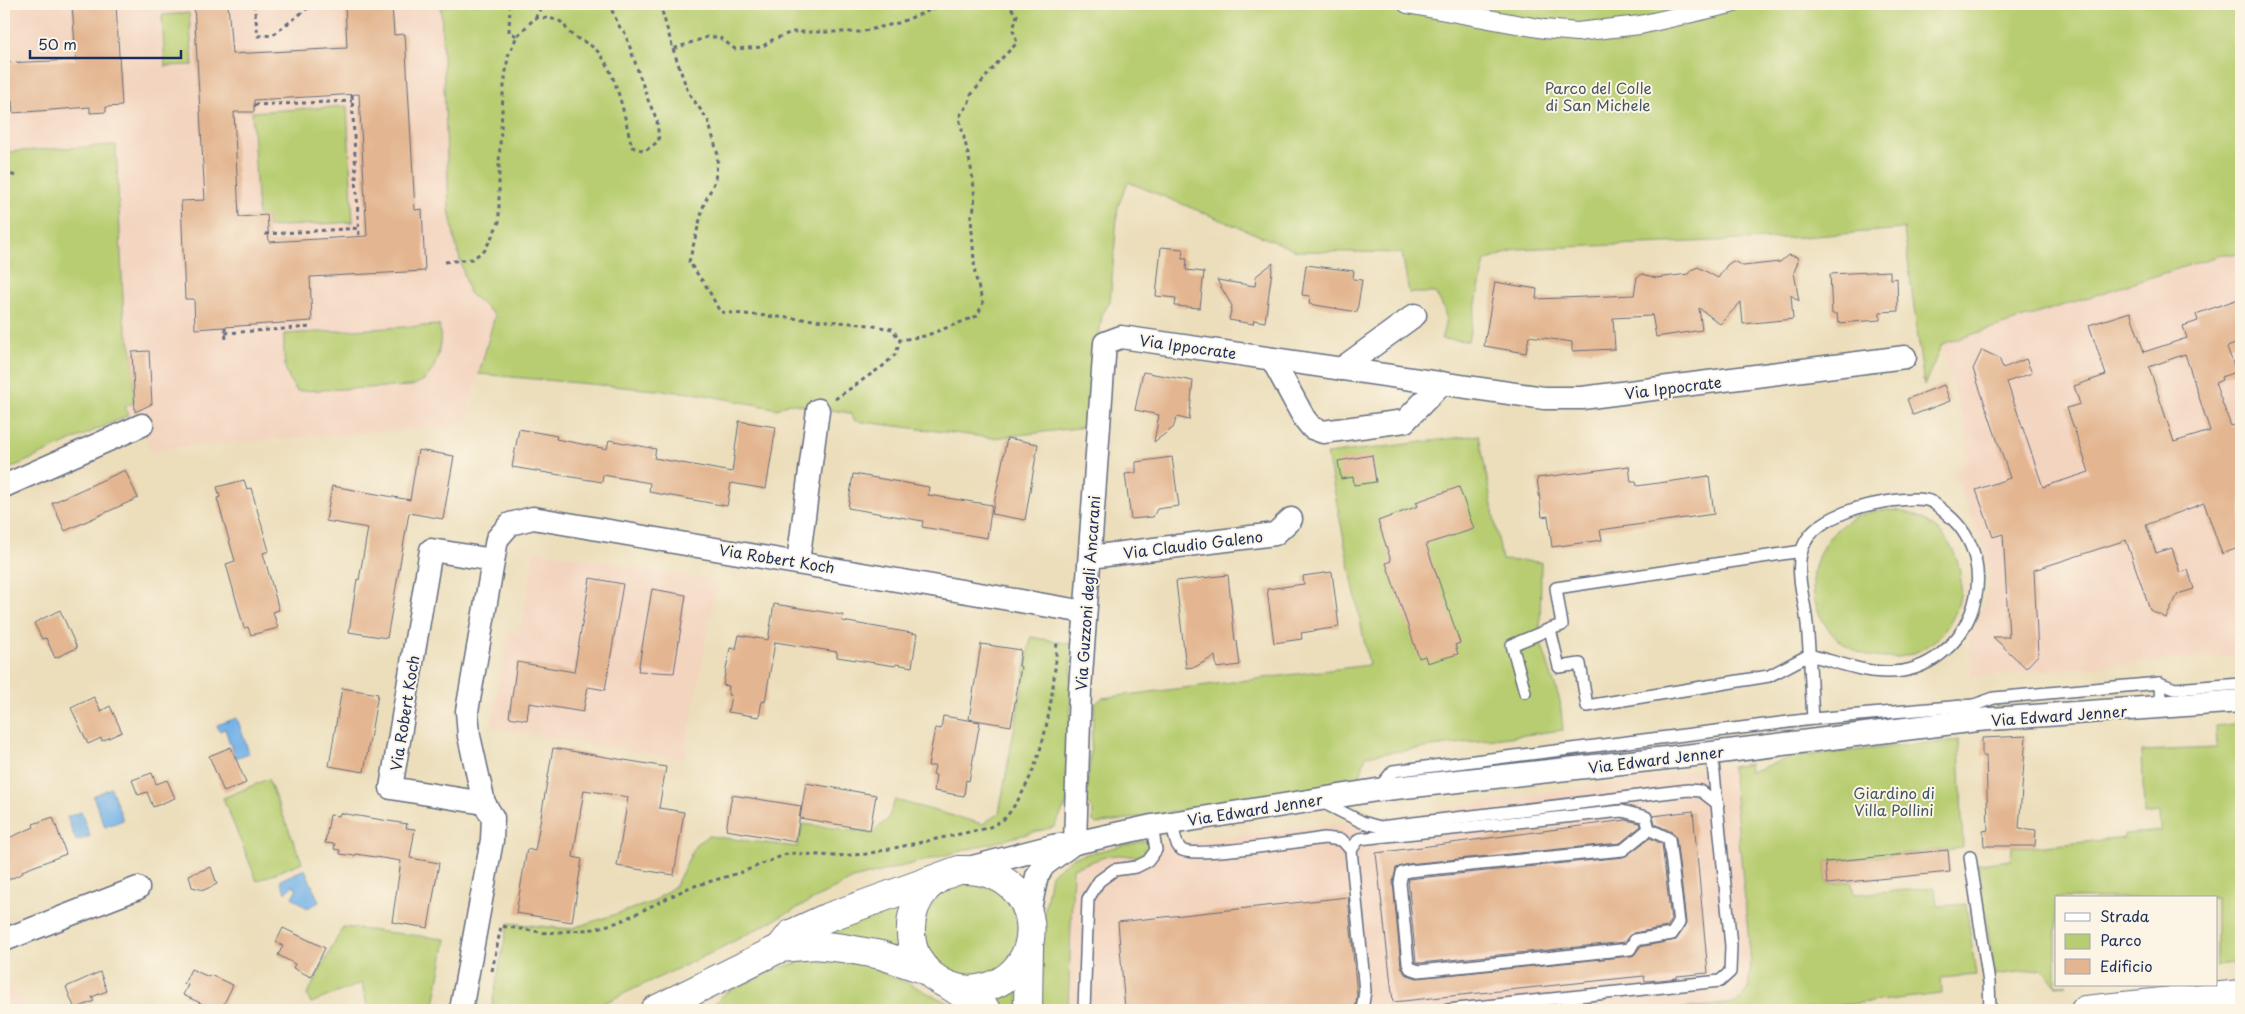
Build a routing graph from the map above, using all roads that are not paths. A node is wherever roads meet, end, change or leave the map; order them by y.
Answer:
1 (1407, 4) edge
2 (1731, 4) edge
3 (1415, 315) dead end
4 (1105, 343) joint
5 (1904, 357) dead end
6 (1272, 359) junction
7 (1341, 369) junction
8 (1442, 383) junction
9 (818, 410) road end
10 (142, 425) dead end
11 (4, 486) edge
12 (1291, 519) dead end
13 (1802, 551) junction
14 (1090, 557) junction
15 (493, 560) junction
16 (798, 562) junction
17 (1085, 612) junction
18 (1550, 629) junction
19 (1809, 655) junction
20 (2159, 682) junction
21 (2241, 684) edge
22 (1525, 692) dead end
23 (2241, 701) edge
24 (2163, 708) junction
25 (1975, 712) junction
26 (1813, 719) junction
27 (1712, 753) junction
28 (1377, 790) junction
29 (1316, 799) junction
30 (484, 803) junction
31 (1718, 804) junction
32 (1162, 824) junction
33 (1649, 829) junction
34 (1075, 843) junction
35 (1351, 850) junction
36 (1970, 857) dead end
37 (950, 874) junction
38 (138, 888) dead end
39 (1029, 913) junction
40 (4, 940) edge
41 (1029, 944) junction
42 (780, 948) junction
43 (926, 970) junction
44 (2241, 978) edge
45 (2218, 982) edge
46 (950, 986) junction
47 (2193, 986) edge
48 (2241, 994) edge
49 (2161, 1003) junction
50 (461, 1010) edge
51 (655, 1010) edge
52 (986, 1010) edge
53 (1028, 1010) edge
54 (1084, 1010) edge
55 (1362, 1010) edge
56 (1448, 1010) edge
57 (1990, 1010) edge
58 (2085, 1010) edge

1 - 2 street
3 - 7 street
4 - 6 street, Via Ippocrate
4 - 14 street, Via Guzzoni degli Ancarani
5 - 8 street, Via Ippocrate
6 - 7 street, Via Ippocrate
6 - 8 street
7 - 8 street, Via Ippocrate
9 - 16 street
10 - 11 street
12 - 14 street, Via Claudio Galeno
13 - 18 lane
13 - 19 lane
13 - 19 lane
14 - 17 street, Via Guzzoni degli Ancarani
15 - 16 street, Via Robert Koch
15 - 30 street, Via Robert Koch
15 - 30 street, Via Robert Koch
16 - 17 street, Via Robert Koch
17 - 34 street, Via Guzzoni degli Ancarani
18 - 19 lane
18 - 22 lane
19 - 26 lane
20 - 21 lane
20 - 24 lane
20 - 25 lane
23 - 24 street, Via Edward Jenner
24 - 25 street, Via Edward Jenner
25 - 26 lane
25 - 27 street, Via Edward Jenner
26 - 28 lane
27 - 28 street, Via Edward Jenner
27 - 31 lane
28 - 29 street, Via Edward Jenner
29 - 31 lane
29 - 32 street, Via Edward Jenner
30 - 50 street, Via Robert Koch
31 - 56 lane
32 - 34 street, Via Edward Jenner
32 - 35 lane
32 - 54 lane
33 - 33 lane
33 - 35 lane
34 - 37 street, Via Edward Jenner
34 - 39 street, Via Edward Jenner
35 - 55 lane
36 - 57 lane
37 - 39 main road, Via Edward Jenner
37 - 42 main road, Via Edward Jenner
37 - 43 main road, Via Edward Jenner
38 - 40 street
39 - 41 main road, Via Edward Jenner
41 - 46 main road, Via Edward Jenner
41 - 53 main road
42 - 43 main road, Via Edward Jenner
42 - 51 main road, Via Edward Jenner
43 - 46 main road, Via Edward Jenner
44 - 45 main road
46 - 52 main road
47 - 49 main road
48 - 49 main road
49 - 58 main road

